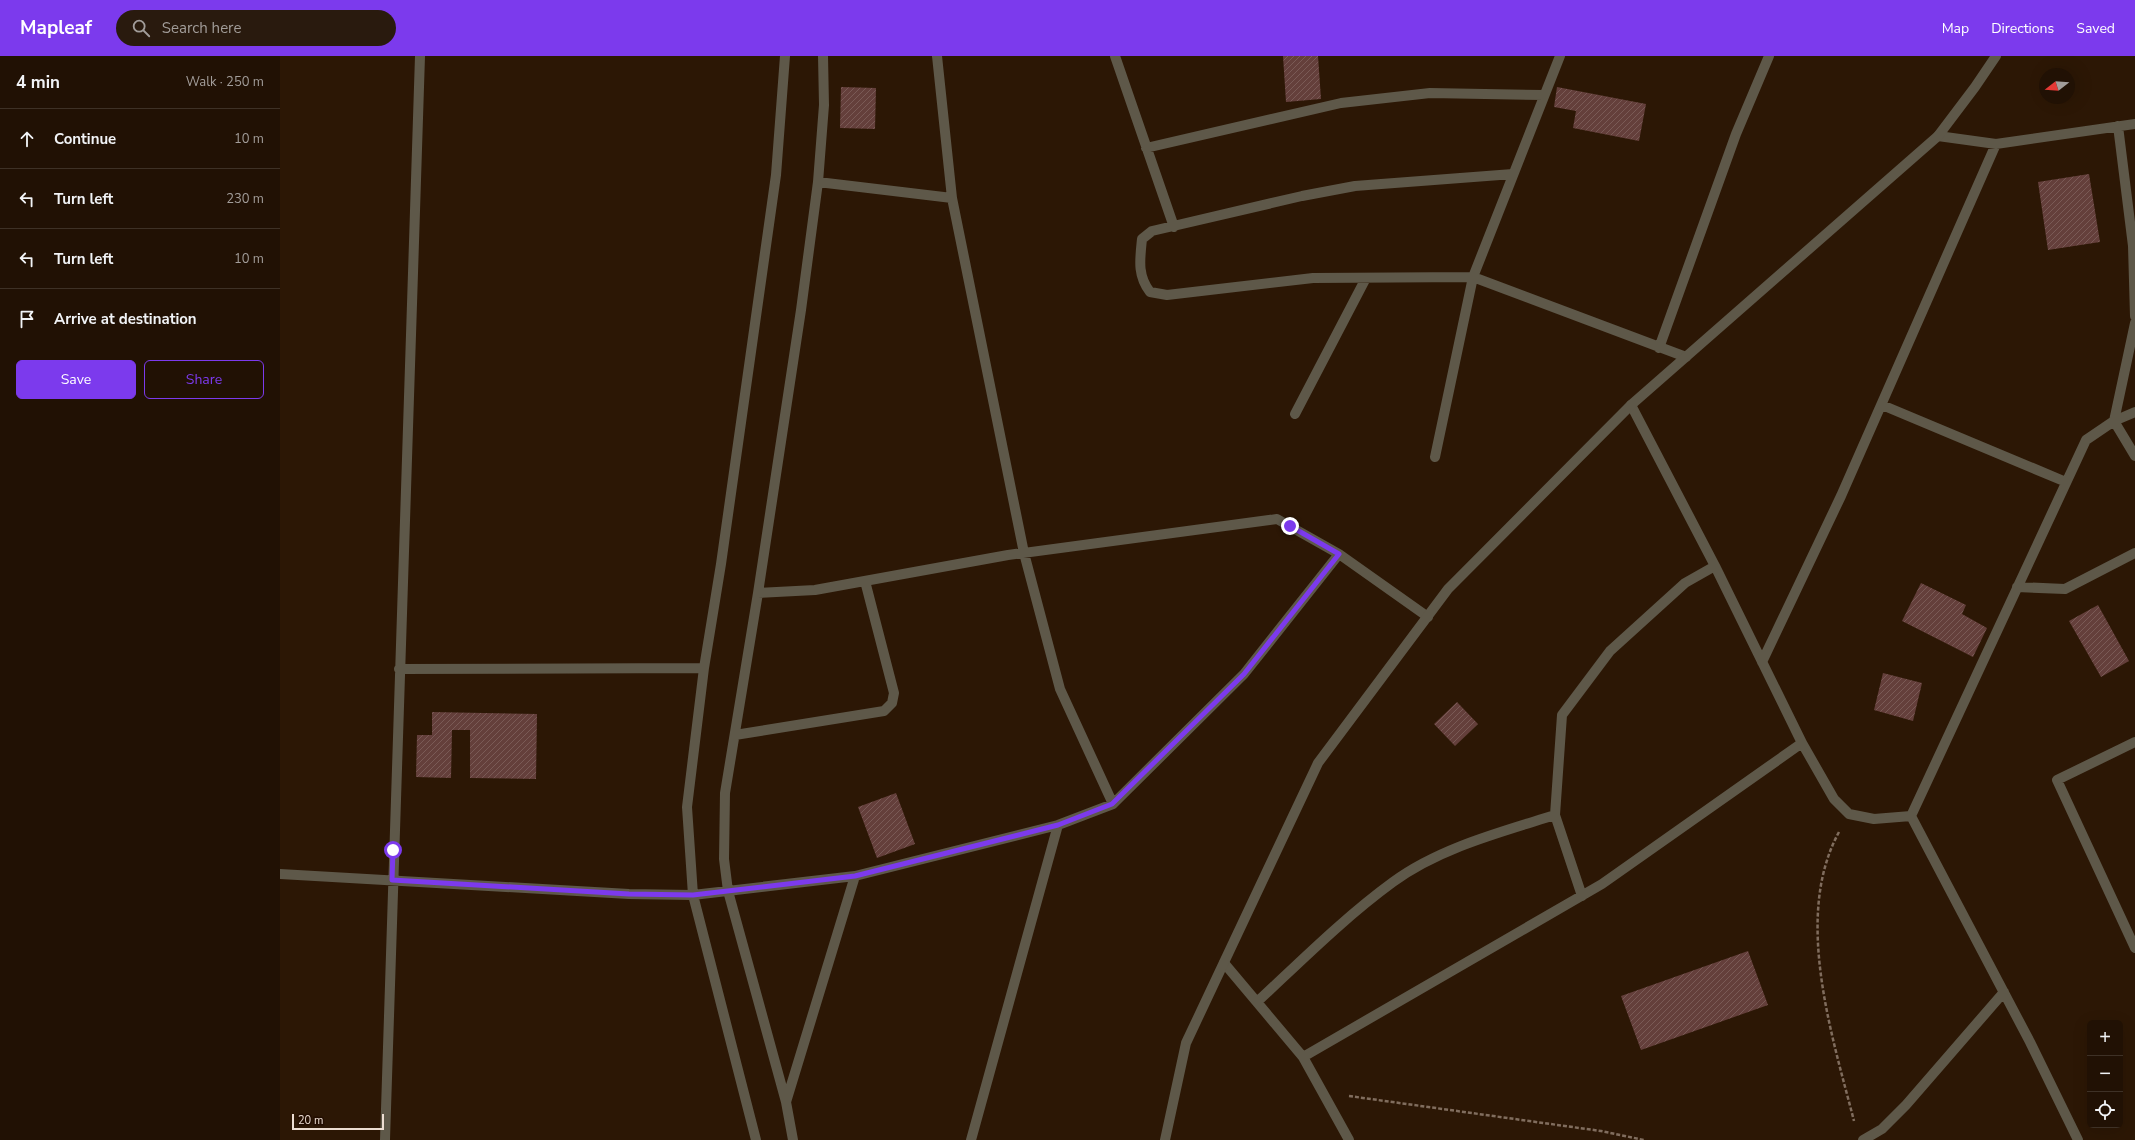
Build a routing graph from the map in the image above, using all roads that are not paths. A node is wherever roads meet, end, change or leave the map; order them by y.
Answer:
1 (420, 56) edge
2 (785, 56) edge
3 (823, 56) edge
4 (937, 56) edge
5 (1115, 56) edge
6 (1560, 56) edge
7 (1769, 56) edge
8 (1996, 56) edge
9 (1544, 95) junction
10 (2135, 124) edge
11 (2118, 126) junction
12 (1938, 136) junction
13 (1996, 144) junction
14 (1146, 148) junction
15 (1514, 174) junction
16 (818, 182) junction
17 (952, 198) junction
18 (1174, 227) junction
19 (1473, 277) junction
20 (1366, 278) junction
21 (2135, 316) edge
22 (2135, 323) edge
23 (1659, 348) junction
24 (1686, 357) junction
25 (1631, 405) junction
26 (1882, 405) junction
27 (2135, 412) edge
28 (1295, 414) dead end
29 (2114, 421) junction
30 (2135, 456) edge
31 (1435, 457) dead end
32 (2066, 482) junction
33 (1024, 553) junction
34 (2135, 553) edge
35 (1339, 554) junction
36 (1715, 566) junction
37 (865, 581) junction
38 (2017, 587) junction
39 (758, 593) junction
40 (1428, 617) junction
41 (1762, 662) junction
42 (704, 668) junction
43 (399, 669) junction
44 (735, 735) junction
45 (2135, 742) edge
46 (1802, 743) junction
47 (1112, 804) junction
48 (1555, 815) junction
49 (1911, 816) junction
50 (1058, 825) junction
51 (280, 874) edge
52 (855, 876) junction
53 (392, 880) junction
54 (728, 891) junction
55 (693, 895) junction
56 (1582, 896) junction
57 (2135, 948) edge
58 (1224, 963) junction
59 (2004, 992) junction
60 (1257, 1002) junction
61 (1303, 1057) junction
62 (786, 1102) junction
63 (384, 1140) edge
64 (756, 1140) edge
65 (793, 1140) edge
66 (971, 1140) edge
67 (1165, 1140) edge
68 (1349, 1140) edge
69 (1863, 1140) edge
70 (2078, 1140) edge

1 - 43 street
2 - 42 street
3 - 16 street
4 - 17 street
5 - 14 street
6 - 9 street
7 - 23 street
8 - 12 street
9 - 14 street
9 - 15 street
10 - 11 street
11 - 13 street
11 - 21 street
12 - 13 street
12 - 24 street
13 - 26 street
14 - 18 street
15 - 18 street
15 - 19 street
16 - 17 street
16 - 39 street
17 - 33 street
18 - 20 street
19 - 20 street
19 - 23 street
19 - 31 street
20 - 28 street
22 - 29 street
23 - 24 street
24 - 25 street
25 - 36 street
25 - 40 street
26 - 32 street
26 - 41 street
27 - 29 street
29 - 30 street
29 - 32 street
32 - 38 street
33 - 35 street
33 - 37 street
33 - 47 street
34 - 38 street
35 - 40 street
35 - 47 street
36 - 41 street
36 - 48 street
37 - 39 street
37 - 44 street
38 - 49 street
39 - 44 street
40 - 58 street
41 - 46 street
42 - 43 street
42 - 55 street
43 - 53 street
44 - 54 street
45 - 57 street
46 - 49 street
46 - 56 street
47 - 50 street
48 - 56 street
48 - 60 street
49 - 59 street
50 - 52 street
50 - 66 street
51 - 53 street
52 - 54 street
52 - 62 street
53 - 55 street
53 - 63 street
54 - 55 street
54 - 62 street
55 - 64 street
56 - 61 street
58 - 60 street
58 - 67 street
59 - 69 street
59 - 70 street
60 - 61 street
61 - 68 street
62 - 65 street

